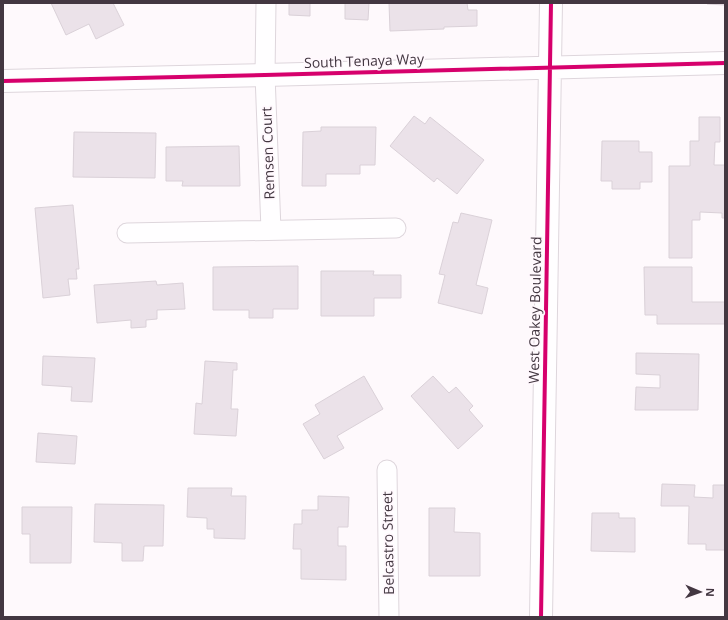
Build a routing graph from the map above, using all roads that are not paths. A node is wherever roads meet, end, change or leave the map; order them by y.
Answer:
1 (266, 3) edge
2 (551, 3) edge
3 (725, 63) edge
4 (550, 67) junction
5 (265, 75) junction
6 (3, 81) edge
7 (396, 228) dead end
8 (271, 230) junction
9 (127, 233) dead end
10 (387, 470) dead end
11 (389, 617) edge
12 (541, 617) edge

1 - 5 street, Remsen Court
2 - 4 street, West Oakey Boulevard
3 - 4 street, South Tenaya Way
4 - 5 street, South Tenaya Way
4 - 12 street, West Oakey Boulevard
5 - 6 street, South Tenaya Way
5 - 8 street, Remsen Court
7 - 8 street
8 - 9 street
10 - 11 street, Belcastro Street

